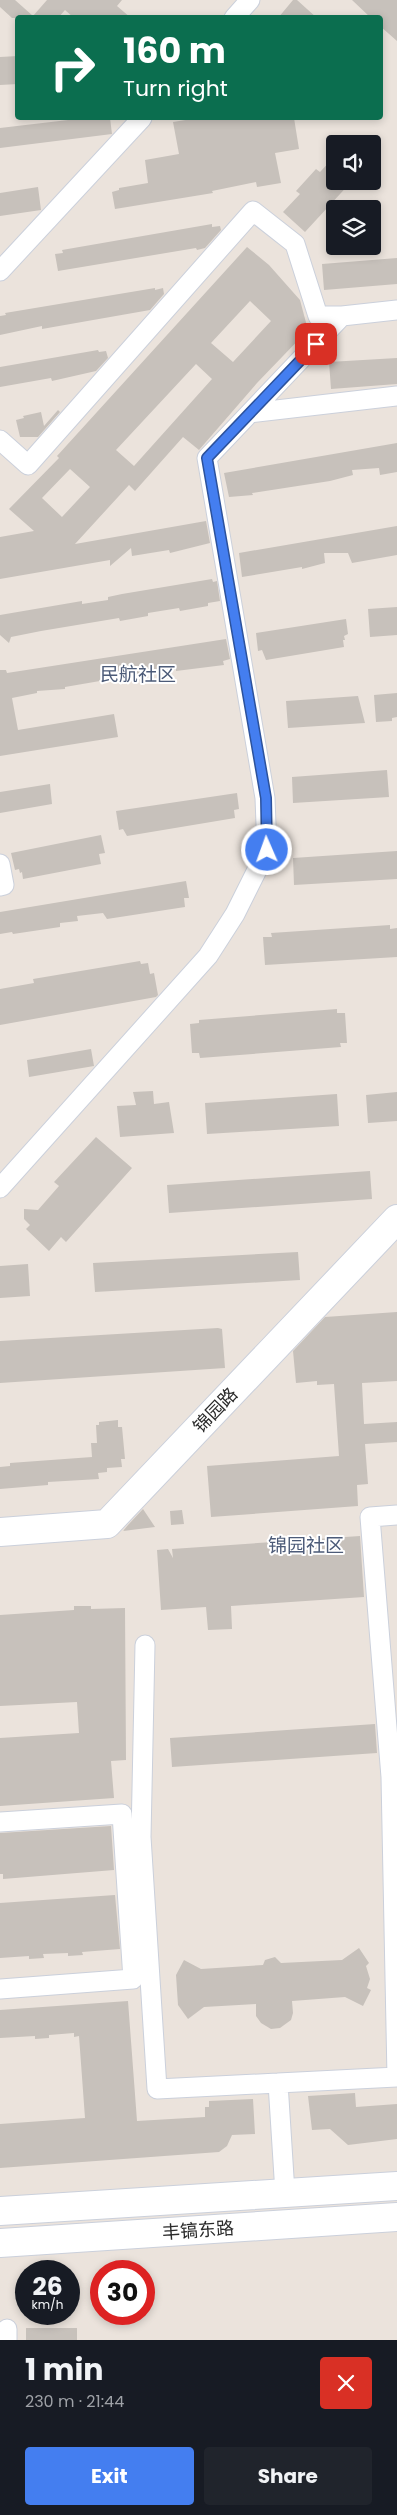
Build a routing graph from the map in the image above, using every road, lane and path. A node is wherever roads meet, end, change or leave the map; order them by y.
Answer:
1 (250, 0) edge
2 (237, 15) edge
3 (140, 120) edge
4 (0, 271) edge
5 (397, 310) edge
6 (342, 316) junction
7 (397, 396) edge
8 (250, 413) junction
9 (0, 440) edge
10 (0, 864) edge
11 (0, 886) edge
12 (0, 1188) edge
13 (397, 1219) edge
14 (397, 1515) edge
15 (0, 1532) edge
16 (145, 1645) dead end
17 (0, 1822) edge
18 (0, 1990) edge
19 (278, 2083) junction
20 (397, 2186) edge
21 (285, 2193) junction
22 (0, 2211) edge
23 (397, 2217) edge
24 (0, 2243) edge

1 - 2 street
3 - 4 street
5 - 6 street
6 - 8 street
6 - 9 street
7 - 8 street
8 - 12 street
10 - 11 street
13 - 15 main road, 锦园路
14 - 19 street
16 - 19 street
17 - 18 street
19 - 21 street
20 - 21 main road, 丰镐东路
21 - 22 main road, 丰镐东路
23 - 24 main road, 丰镐东路

